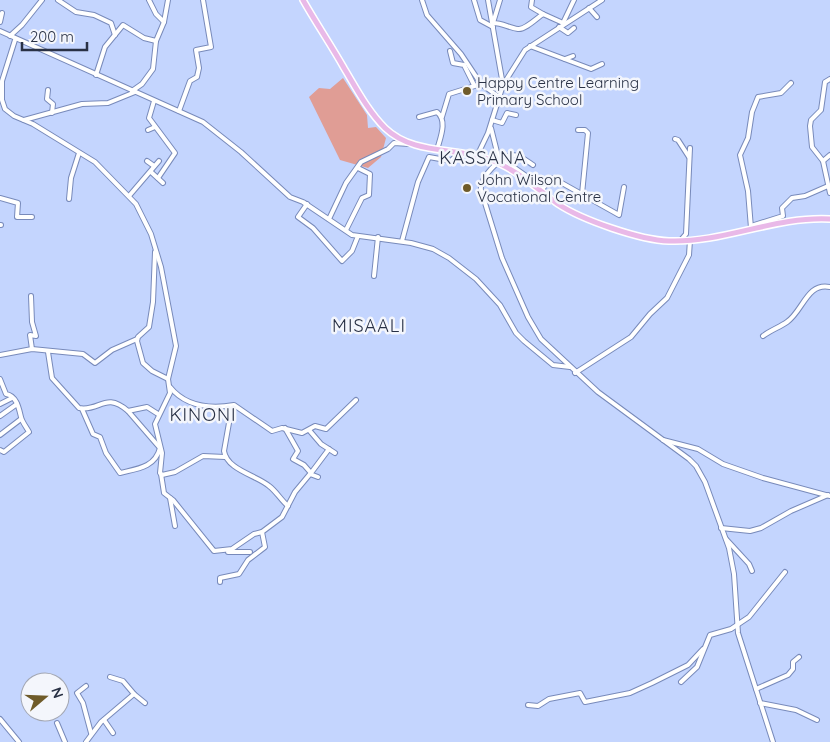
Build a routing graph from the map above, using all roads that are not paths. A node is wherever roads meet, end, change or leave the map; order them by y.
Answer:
1 (42, 0) edge
2 (58, 0) edge
3 (149, 0) edge
4 (168, 0) edge
5 (203, 0) edge
6 (303, 0) edge
7 (422, 0) edge
8 (474, 0) edge
9 (488, 0) edge
10 (500, 0) edge
11 (532, 0) edge
12 (574, 0) edge
13 (602, 0) edge
14 (589, 8) junction
15 (2, 13) dead end
16 (543, 14) junction
17 (597, 16) dead end
18 (0, 22) edge
19 (164, 22) junction
20 (563, 24) junction
21 (493, 25) junction
22 (559, 27) junction
23 (574, 28) dead end
24 (0, 31) edge
25 (115, 35) junction
26 (10, 36) junction
27 (15, 40) junction
28 (156, 41) junction
29 (530, 46) junction
30 (450, 51) dead end
31 (573, 56) dead end
32 (565, 59) junction
33 (602, 64) dead end
34 (96, 75) junction
35 (830, 79) edge
36 (791, 83) dead end
37 (481, 84) junction
38 (474, 85) junction
39 (503, 85) junction
40 (48, 90) dead end
41 (133, 92) junction
42 (500, 97) junction
43 (154, 101) junction
44 (2, 106) edge
45 (179, 111) junction
46 (0, 112) edge
47 (52, 113) junction
48 (516, 115) dead end
49 (418, 117) dead end
50 (442, 117) junction
51 (24, 120) junction
52 (492, 120) junction
53 (491, 126) junction
54 (148, 130) dead end
55 (155, 130) junction
56 (578, 130) dead end
57 (675, 139) dead end
58 (411, 143) junction
59 (690, 148) dead end
60 (437, 150) junction
61 (459, 152) junction
62 (79, 153) junction
63 (830, 155) edge
64 (477, 156) junction
65 (689, 157) junction
66 (159, 161) dead end
67 (499, 161) junction
68 (823, 161) junction
69 (147, 162) dead end
70 (533, 165) dead end
71 (154, 166) junction
72 (358, 168) junction
73 (151, 172) junction
74 (158, 178) junction
75 (163, 183) dead end
76 (828, 186) junction
77 (624, 188) dead end
78 (542, 190) junction
79 (830, 193) edge
80 (582, 194) junction
81 (130, 196) junction
82 (0, 198) edge
83 (68, 199) dead end
84 (306, 204) junction
85 (32, 217) dead end
86 (329, 219) junction
87 (830, 219) edge
88 (751, 227) junction
89 (346, 230) junction
90 (358, 236) junction
91 (378, 237) junction
92 (690, 240) junction
93 (402, 241) junction
94 (680, 241) junction
95 (156, 250) junction
96 (374, 276) dead end
97 (830, 287) edge
98 (31, 296) dead end
99 (763, 336) dead end
100 (137, 339) junction
101 (32, 349) junction
102 (48, 352) junction
103 (0, 355) edge
104 (570, 367) junction
105 (576, 373) junction
106 (0, 379) edge
107 (168, 379) junction
108 (170, 388) junction
109 (2, 393) edge
110 (12, 398) junction
111 (356, 400) dead end
112 (0, 404) edge
113 (17, 404) junction
114 (232, 406) junction
115 (82, 409) junction
116 (128, 411) junction
117 (158, 414) junction
118 (0, 416) edge
119 (21, 419) junction
120 (285, 428) junction
121 (309, 430) junction
122 (0, 435) edge
123 (660, 439) junction
124 (160, 446) junction
125 (329, 449) junction
126 (0, 450) edge
127 (335, 453) dead end
128 (225, 457) junction
129 (311, 473) junction
130 (161, 474) junction
131 (318, 477) dead end
132 (829, 495) edge
133 (170, 498) junction
134 (288, 506) junction
135 (174, 526) dead end
136 (721, 528) junction
137 (262, 532) junction
138 (725, 538) junction
139 (240, 543) junction
140 (224, 550) junction
141 (236, 551) junction
142 (250, 552) dead end
143 (752, 571) dead end
144 (784, 572) dead end
145 (220, 582) dead end
146 (737, 624) junction
147 (704, 649) junction
148 (799, 657) dead end
149 (110, 677) dead end
150 (681, 682) dead end
151 (86, 686) dead end
152 (756, 689) junction
153 (134, 694) junction
154 (145, 703) dead end
155 (760, 704) junction
156 (528, 705) dead end
157 (0, 719) edge
158 (104, 720) junction
159 (817, 720) dead end
160 (57, 724) dead end
161 (113, 733) dead end
162 (91, 734) junction
163 (18, 742) edge
164 (65, 742) edge
165 (86, 742) edge
166 (94, 742) edge
167 (773, 742) edge

1 - 26 street
2 - 25 street
3 - 19 street
4 - 19 street
5 - 45 street
6 - 58 main road
7 - 37 street
8 - 21 street
9 - 21 street
10 - 21 street
11 - 16 street
12 - 20 street
13 - 14 street
14 - 17 street
14 - 20 street
15 - 18 street
16 - 20 street
16 - 21 street
19 - 28 street
20 - 22 street
21 - 39 street
22 - 23 street
22 - 29 street
24 - 26 street
25 - 28 street
25 - 34 street
26 - 27 street
27 - 34 street
27 - 44 street
28 - 41 street
29 - 32 street
29 - 39 street
30 - 38 street
31 - 32 street
32 - 33 street
34 - 41 street
35 - 68 street
36 - 88 street
37 - 38 street
37 - 42 street
38 - 50 street
39 - 42 street
40 - 47 street
41 - 43 street
41 - 47 street
42 - 52 street
43 - 45 street
43 - 55 street
44 - 46 street
44 - 51 street
45 - 84 street
47 - 51 street
48 - 52 street
49 - 50 street
50 - 60 street
51 - 62 street
52 - 53 street
53 - 64 street
53 - 67 street
54 - 55 street
55 - 74 street
56 - 80 street
57 - 65 street
58 - 60 main road
58 - 72 street
59 - 65 street
60 - 61 main road
61 - 64 main road
61 - 93 street
62 - 81 street
62 - 83 street
63 - 68 street
64 - 67 main road
65 - 94 street
66 - 71 street
67 - 70 street
67 - 78 main road
67 - 104 street
68 - 76 street
69 - 71 street
71 - 73 street
72 - 86 street
72 - 89 street
73 - 74 street
73 - 81 street
74 - 75 street
76 - 79 street
76 - 88 street
77 - 80 street
78 - 80 street
78 - 94 main road
81 - 95 street
82 - 85 street
84 - 86 street
84 - 90 street
86 - 89 street
87 - 88 main road
88 - 92 main road
89 - 90 street
90 - 91 street
91 - 93 street
91 - 96 street
92 - 94 main road
92 - 105 street
93 - 104 street
95 - 100 street
95 - 107 street
97 - 99 street
98 - 101 street
100 - 102 street
100 - 107 street
101 - 102 street
101 - 103 street
102 - 115 street
104 - 105 street
105 - 123 street
106 - 109 street
107 - 108 street
108 - 114 street
108 - 117 street
109 - 110 street
110 - 112 street
110 - 113 street
111 - 121 street
113 - 118 street
113 - 119 street
114 - 120 street
114 - 128 street
115 - 116 street
115 - 124 street
116 - 117 street
116 - 124 street
117 - 124 street
119 - 122 street
119 - 126 street
120 - 121 street
120 - 129 street
121 - 125 street
123 - 132 street
123 - 136 street
124 - 130 street
125 - 127 street
125 - 129 street
128 - 130 street
128 - 134 street
129 - 131 street
129 - 134 street
130 - 133 street
132 - 136 street
133 - 135 street
133 - 140 street
134 - 137 street
136 - 138 street
137 - 139 street
137 - 145 street
138 - 143 street
138 - 146 street
139 - 140 street
139 - 141 street
140 - 141 street
141 - 142 street
144 - 146 street
146 - 147 street
146 - 152 street
147 - 150 street
147 - 156 street
148 - 152 street
149 - 153 street
151 - 162 street
152 - 155 street
153 - 154 street
153 - 158 street
155 - 159 street
155 - 167 street
157 - 163 street
158 - 161 street
158 - 162 street
160 - 164 street
162 - 165 street
162 - 166 street

